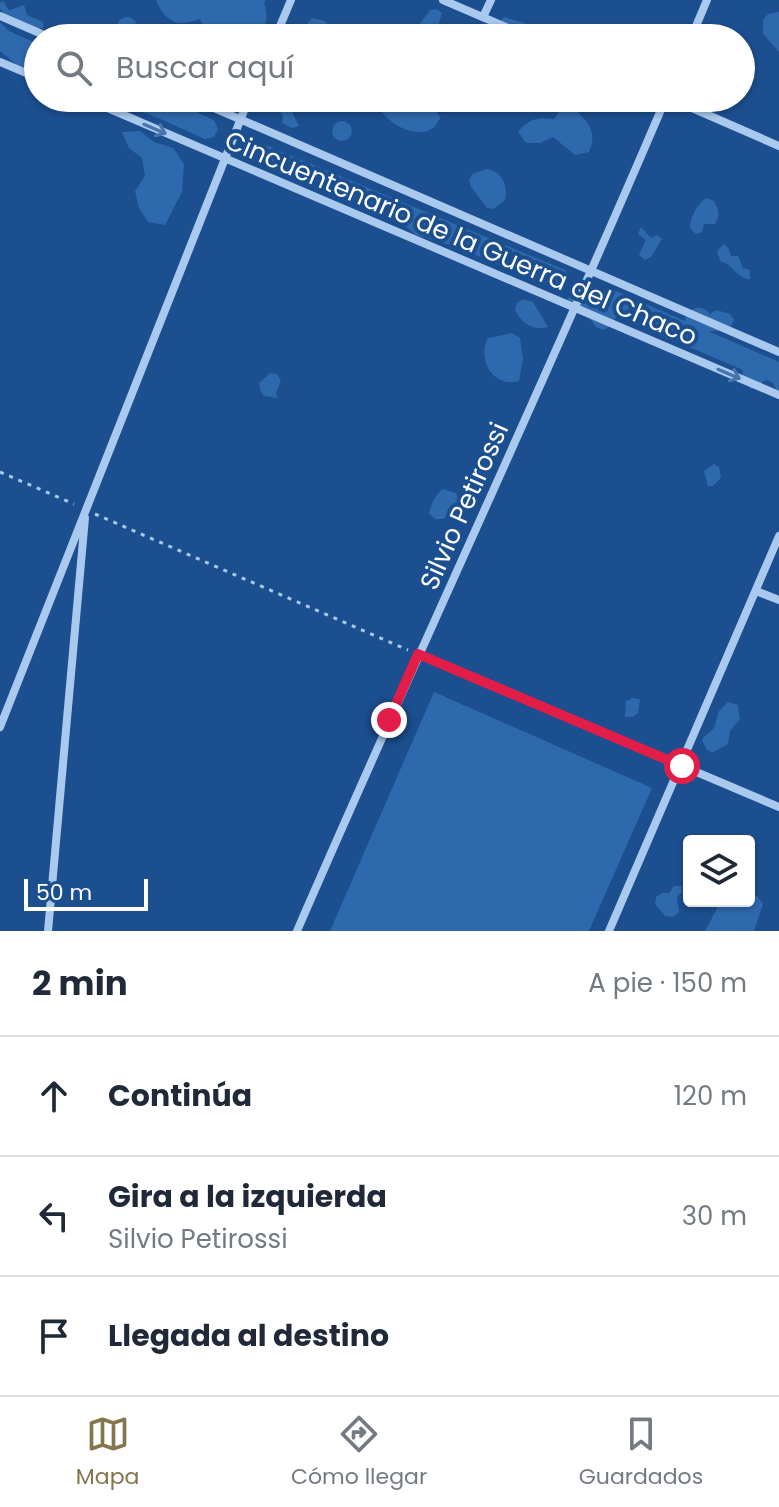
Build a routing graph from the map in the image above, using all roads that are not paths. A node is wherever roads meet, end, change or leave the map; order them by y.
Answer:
1 (291, 0) edge
2 (443, 0) edge
3 (491, 0) edge
4 (707, 0) edge
5 (0, 16) edge
6 (483, 17) junction
7 (281, 24) edge
8 (499, 24) edge
9 (697, 24) edge
10 (24, 26) edge
11 (0, 62) edge
12 (24, 72) edge
13 (117, 112) edge
14 (224, 112) edge
15 (243, 112) edge
16 (661, 112) edge
17 (700, 112) edge
18 (240, 119) junction
19 (779, 146) edge
20 (225, 158) junction
21 (592, 271) junction
22 (576, 308) junction
23 (779, 352) edge
24 (779, 395) edge
25 (86, 510) junction
26 (779, 536) edge
27 (756, 591) junction
28 (779, 600) edge
29 (418, 654) junction
30 (0, 727) edge
31 (682, 766) junction
32 (779, 807) edge
33 (48, 931) edge
34 (297, 931) edge
35 (609, 931) edge

1 - 7 street
2 - 6 street
3 - 6 street
4 - 9 street
5 - 10 street
6 - 8 street
11 - 12 street
13 -> 20 street, Cincuentenario de la Guerra del Chaco
14 - 18 street, Cincuentenario de la Guerra del Chaco
15 - 18 street
16 - 21 street, Silvio Petirossi
17 - 19 street
18 - 20 street
18 - 21 street, Cincuentenario de la Guerra del Chaco
20 - 22 street, Cincuentenario de la Guerra del Chaco
20 - 25 street
21 - 22 street, Silvio Petirossi
21 - 23 street, Cincuentenario de la Guerra del Chaco
22 -> 24 street, Cincuentenario de la Guerra del Chaco
22 - 29 street, Silvio Petirossi
25 - 30 street
25 - 33 street
26 - 27 street
27 - 28 street
27 - 31 street
29 - 31 street
29 - 34 street, Silvio Petirossi
31 - 32 street
31 - 35 street

